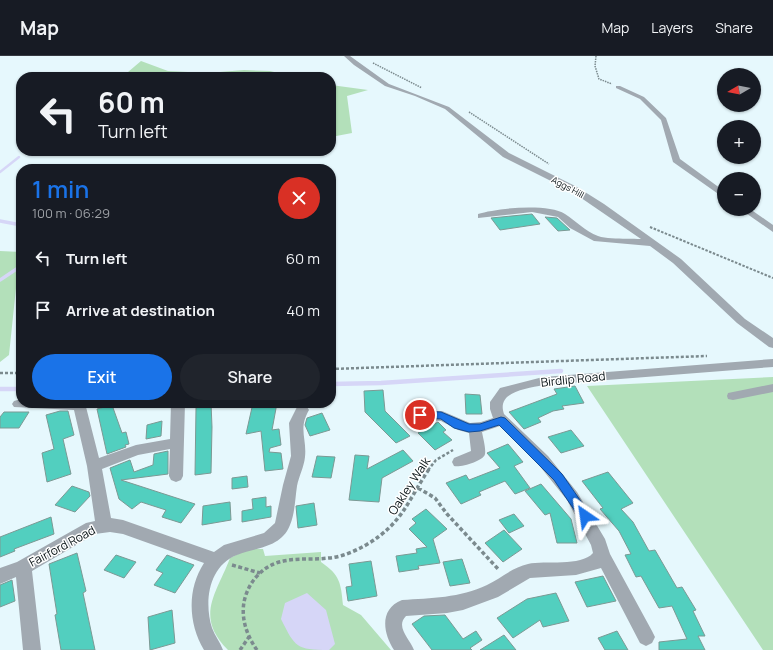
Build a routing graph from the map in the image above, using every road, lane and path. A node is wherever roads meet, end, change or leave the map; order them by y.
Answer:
1 (347, 56) edge
2 (596, 56) edge
3 (371, 62) dead end
4 (618, 86) joint
5 (427, 90) dead end
6 (469, 112) dead end
7 (555, 168) dead end
8 (717, 190) edge
9 (481, 216) dead end
10 (754, 216) edge
11 (648, 226) dead end
12 (773, 229) edge
13 (652, 243) junction
14 (773, 278) edge
15 (773, 344) edge
16 (713, 356) dead end
17 (773, 363) edge
18 (336, 369) edge
19 (0, 373) edge
20 (16, 373) edge
21 (773, 388) edge
22 (732, 396) dead end
23 (81, 408) edge
24 (178, 408) edge
25 (302, 410) dead end
26 (420, 415) dead end
27 (501, 420) junction
28 (475, 428) junction
29 (177, 443) junction
30 (477, 446) junction
31 (459, 462) dead end
32 (94, 466) junction
33 (176, 476) dead end
34 (418, 488) junction
35 (104, 525) junction
36 (602, 555) junction
37 (216, 560) junction
38 (22, 567) junction
39 (260, 573) junction
40 (0, 576) edge
41 (509, 581) junction
42 (249, 637) junction
43 (646, 637) dead end
44 (32, 650) edge
45 (214, 650) edge
46 (240, 650) edge
47 (257, 650) edge
48 (405, 650) edge

1 - 13 street, Aggs Hill
2 - 4 path
3 - 5 path
4 - 8 street
6 - 7 path
9 - 13 street
10 - 12 street
11 - 14 path
13 - 15 street, Aggs Hill
16 - 18 path
17 - 27 street, Birdlip Road
19 - 20 path
21 - 22 street
23 - 32 street
24 - 29 street
25 - 37 street
26 - 28 street
27 - 28 street
27 - 36 street
28 - 30 street
29 - 32 street
29 - 33 street
30 - 31 street
30 - 34 path, Oakley Walk
32 - 35 street
34 - 39 path, Oakley Walk
34 - 41 path
35 - 37 street, Fairford Road
35 - 38 street, Fairford Road
36 - 41 street
36 - 43 street
37 - 39 path
37 - 45 street
38 - 40 street, Fairford Road
38 - 44 street
39 - 42 path, Oakley Walk
41 - 48 street
42 - 46 path
42 - 47 path, Oakley Walk

